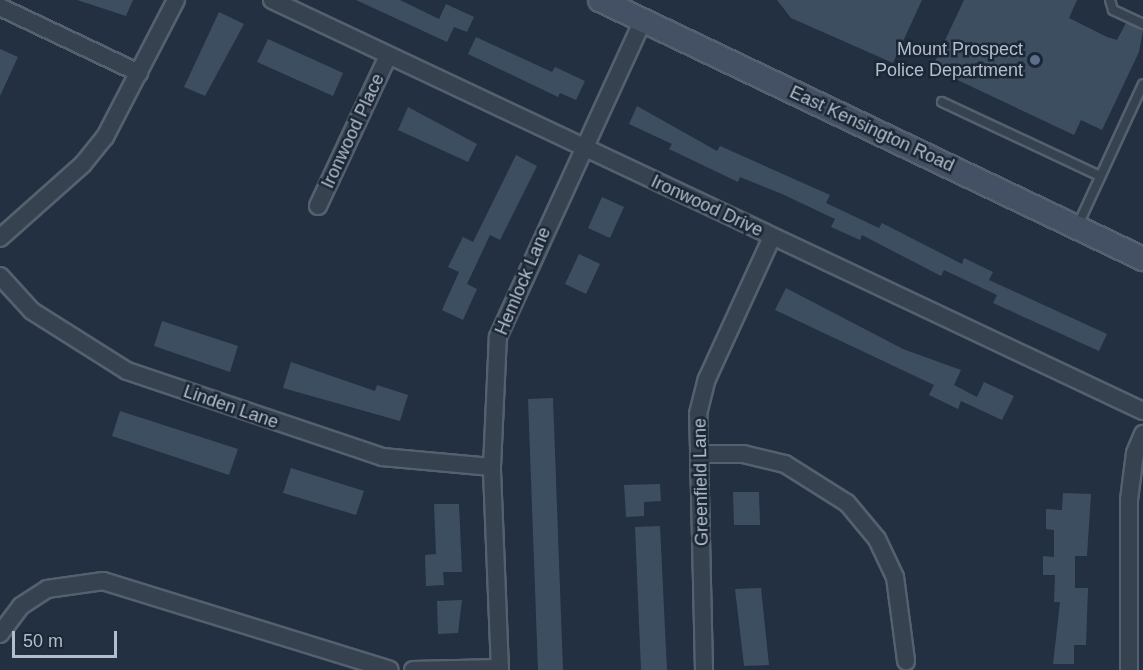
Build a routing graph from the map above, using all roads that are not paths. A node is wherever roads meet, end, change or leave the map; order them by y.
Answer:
1 (176, 0) edge
2 (272, 0) edge
3 (600, 0) edge
4 (1110, 0) edge
5 (0, 7) edge
6 (643, 20) junction
7 (1143, 24) edge
8 (388, 56) junction
9 (139, 73) junction
10 (1143, 84) edge
11 (942, 102) dead end
12 (582, 147) junction
13 (1100, 176) junction
14 (318, 206) dead end
15 (1077, 227) junction
16 (772, 237) junction
17 (0, 238) edge
18 (1143, 259) edge
19 (0, 276) edge
20 (1143, 411) edge
21 (1143, 434) edge
22 (700, 454) junction
23 (492, 467) junction
24 (0, 634) edge
25 (906, 661) dead end
26 (500, 669) edge
27 (390, 670) edge
28 (413, 670) edge
29 (704, 670) edge
30 (1129, 670) edge

1 - 9 street
2 - 8 street, Ironwood Drive
3 - 6 main road, East Kensington Road
4 - 7 lane
5 - 9 street
6 - 12 street, Hemlock Lane
6 - 15 main road, East Kensington Road
8 - 12 street, Ironwood Drive
8 - 14 street, Ironwood Place
9 - 17 street
10 - 13 lane
11 - 13 lane
12 - 16 street, Ironwood Drive
12 - 23 street, Hemlock Lane
13 - 15 lane
15 - 18 main road, East Kensington Road
16 - 20 street, Ironwood Drive
16 - 22 street, Greenfield Lane
19 - 23 street, Linden Lane
21 - 30 street
22 - 25 street
22 - 29 street, Greenfield Lane
23 - 26 street, Hemlock Lane
24 - 27 street
26 - 28 street

